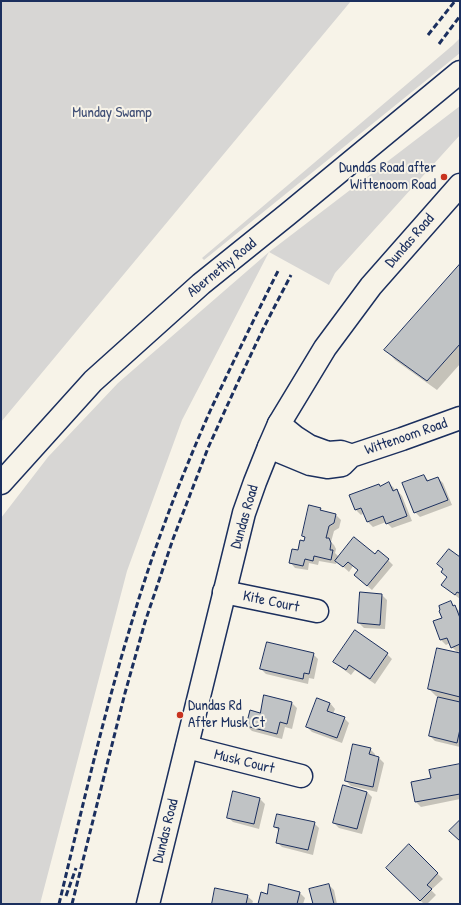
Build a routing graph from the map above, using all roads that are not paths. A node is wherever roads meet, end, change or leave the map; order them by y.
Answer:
1 (460, 72) edge
2 (460, 185) edge
3 (460, 418) edge
4 (279, 424) junction
5 (269, 447) junction
6 (352, 456) junction
7 (1, 483) edge
8 (224, 592) junction
9 (317, 611) dead end
10 (187, 747) junction
11 (301, 776) dead end
12 (148, 904) edge

1 - 7 main road, Abernethy Road
2 - 4 main road, Dundas Road
3 - 6 main road, Wittenoom Road
4 - 5 main road, Dundas Road
4 - 6 main road, Wittenoom Road
5 - 6 main road, Wittenoom Road
5 - 8 main road, Dundas Road
8 - 9 main road, Kite Court
8 - 10 main road, Dundas Road
10 - 11 main road, Musk Court
10 - 12 main road, Dundas Road

